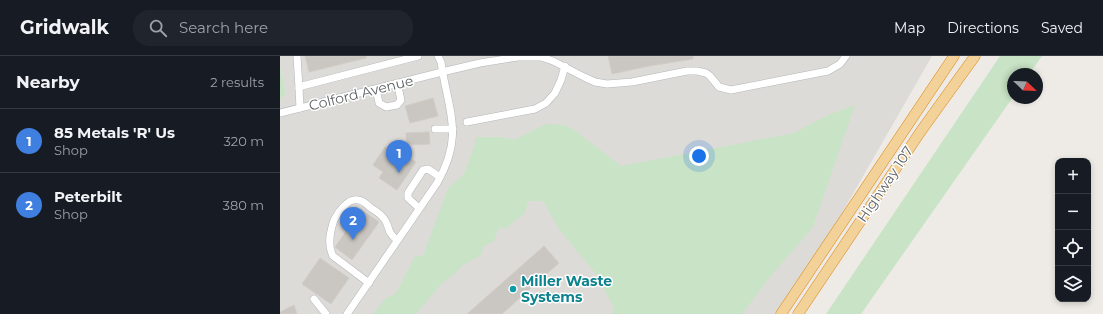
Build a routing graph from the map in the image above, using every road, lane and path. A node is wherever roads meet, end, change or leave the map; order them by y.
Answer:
1 (297, 56) edge
2 (418, 56) edge
3 (438, 56) edge
4 (846, 56) edge
5 (954, 56) edge
6 (975, 56) edge
7 (565, 66) junction
8 (442, 72) junction
9 (397, 83) junction
10 (299, 88) junction
11 (376, 89) junction
12 (300, 108) junction
13 (280, 113) edge
14 (467, 122) dead end
15 (435, 129) dead end
16 (453, 129) junction
17 (440, 176) junction
18 (419, 208) junction
19 (397, 240) junction
20 (369, 283) junction
21 (314, 299) dead end
22 (326, 314) edge
23 (347, 314) edge
24 (781, 314) edge
25 (798, 314) edge

1 - 10 street
2 - 10 street
3 - 8 street
4 - 7 street, Colford Avenue
5 - 24 highway, Highway 107
6 - 25 highway, Highway 107
7 - 8 street, Colford Avenue
7 - 14 street
8 - 9 street, Colford Avenue
8 - 16 street
9 - 11 street, Colford Avenue
9 - 11 street
10 - 12 street
11 - 12 street, Colford Avenue
12 - 13 street, Colford Avenue
15 - 16 street
16 - 17 street
17 - 18 street
17 - 18 street
18 - 19 street
19 - 20 street
19 - 20 street
20 - 23 street
21 - 22 street

